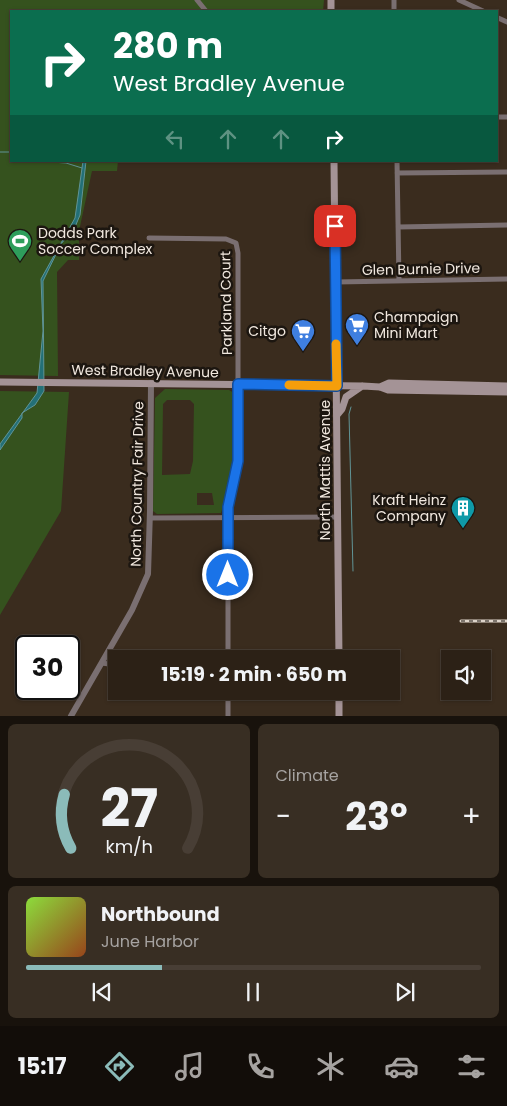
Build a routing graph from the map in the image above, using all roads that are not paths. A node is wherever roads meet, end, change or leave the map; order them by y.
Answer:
1 (197, 0) edge
2 (459, 0) edge
3 (205, 10) edge
4 (481, 10) edge
5 (334, 162) edge
6 (397, 162) edge
7 (507, 172) edge
8 (397, 173) junction
9 (507, 225) edge
10 (398, 227) junction
11 (149, 238) dead end
12 (507, 279) edge
13 (399, 281) junction
14 (336, 282) junction
15 (0, 382) edge
16 (150, 384) junction
17 (238, 384) junction
18 (337, 386) junction
19 (363, 386) junction
20 (507, 386) edge
21 (380, 387) junction
22 (507, 392) edge
23 (337, 415) junction
24 (228, 517) junction
25 (338, 517) junction
26 (150, 518) junction
27 (228, 650) edge
28 (339, 650) edge
29 (102, 663) junction
30 (108, 664) edge
31 (228, 700) edge
32 (339, 700) edge
33 (71, 716) edge
34 (228, 716) edge
35 (339, 716) edge

1 - 3 street
2 - 4 street
5 - 14 main road, North Mattis Avenue
6 - 8 street
7 - 8 street
8 - 10 street
9 - 10 street
10 - 13 street
11 - 17 street, Parkland Court
12 - 13 street, Glen Burnie Drive
13 - 14 street, Glen Burnie Drive
14 - 18 main road, North Mattis Avenue
15 - 16 main road, West Bradley Avenue
16 - 17 main road, West Bradley Avenue
16 - 26 street, North Country Fair Drive
17 - 18 main road, West Bradley Avenue
17 - 24 street, Parkland Court
18 - 19 main road, West Bradley Avenue
18 - 23 main road, North Mattis Avenue
19 - 21 main road, West Bradley Avenue
19 - 23 main road
20 - 21 main road, West Bradley Avenue
21 - 22 main road, West Bradley Avenue
23 - 25 main road, North Mattis Avenue
24 - 25 street
24 - 26 street
24 - 27 street, Parkland Court
25 - 28 main road, North Mattis Avenue
26 - 29 street, North Country Fair Drive
29 - 30 street
29 - 33 street, North Country Fair Drive
31 - 34 street
32 - 35 main road

